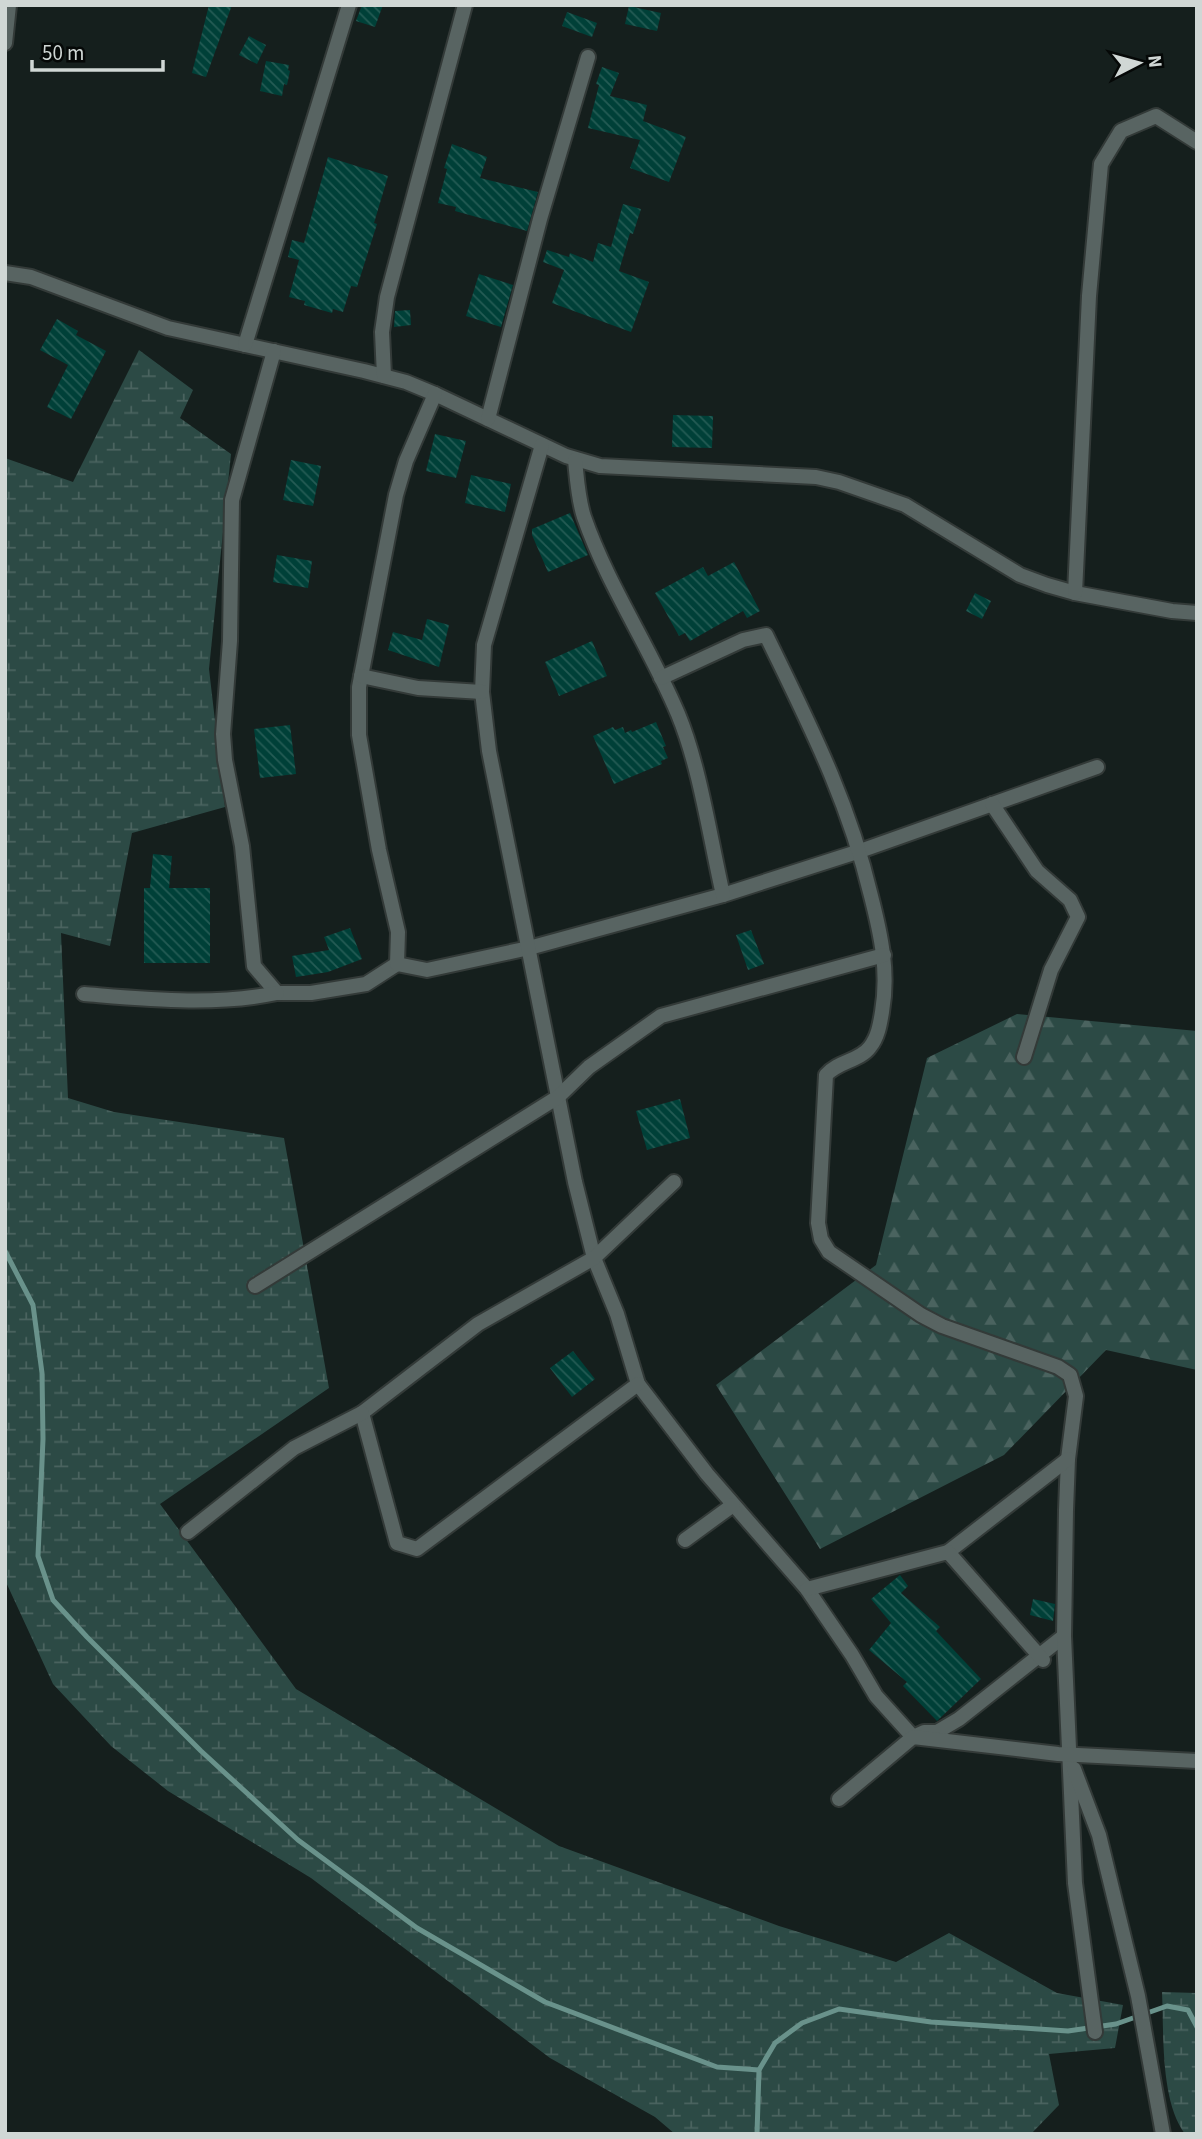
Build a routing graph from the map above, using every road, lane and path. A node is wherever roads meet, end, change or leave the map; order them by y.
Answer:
1 (9, 5) edge
2 (349, 5) edge
3 (465, 5) edge
4 (5, 43) edge
5 (588, 57) dead end
6 (1197, 142) edge
7 (5, 272) edge
8 (245, 345) junction
9 (274, 351) junction
10 (384, 376) junction
11 (435, 394) junction
12 (488, 419) junction
13 (542, 445) junction
14 (575, 460) junction
15 (1074, 593) junction
16 (1197, 612) edge
17 (361, 676) junction
18 (661, 678) junction
19 (482, 692) junction
20 (1097, 766) dead end
21 (992, 804) junction
22 (860, 851) junction
23 (723, 895) junction
24 (529, 948) junction
25 (884, 954) junction
26 (397, 964) junction
27 (277, 993) junction
28 (84, 994) dead end
29 (1024, 1058) dead end
30 (558, 1097) junction
31 (674, 1182) dead end
32 (594, 1258) junction
33 (255, 1286) dead end
34 (638, 1384) junction
35 (362, 1413) junction
36 (1068, 1459) junction
37 (733, 1505) junction
38 (188, 1532) dead end
39 (685, 1540) dead end
40 (948, 1552) junction
41 (807, 1589) junction
42 (1064, 1636) junction
43 (1041, 1658) junction
44 (913, 1737) junction
45 (1069, 1755) junction
46 (1197, 1761) edge
47 (839, 1799) dead end
48 (1095, 2032) dead end
49 (1163, 2134) edge

1 - 4 street
2 - 8 street
3 - 10 street
5 - 12 street
6 - 15 street
7 - 8 street
8 - 9 street
9 - 10 street
9 - 27 street
10 - 11 street
11 - 12 street
11 - 17 street
12 - 13 street
13 - 14 street
13 - 19 street
14 - 15 street
14 - 18 street
15 - 16 street
17 - 19 street
17 - 26 street
18 - 22 street
18 - 23 street
19 - 24 street
20 - 21 street
21 - 22 street
21 - 29 street
22 - 23 street
22 - 25 street
23 - 24 street
24 - 26 street
24 - 30 street
25 - 30 street
25 - 36 street
26 - 27 street
27 - 28 street
30 - 32 street
30 - 33 street
31 - 32 street
32 - 34 street
32 - 35 street
34 - 35 street
34 - 37 street
35 - 38 street
36 - 40 street
36 - 42 street
37 - 39 street
37 - 41 street
40 - 41 street
40 - 43 street
41 - 44 street
42 - 43 street
42 - 45 street
43 - 44 street
44 - 45 street
44 - 47 street
45 - 46 street
45 - 48 street
45 - 49 street

